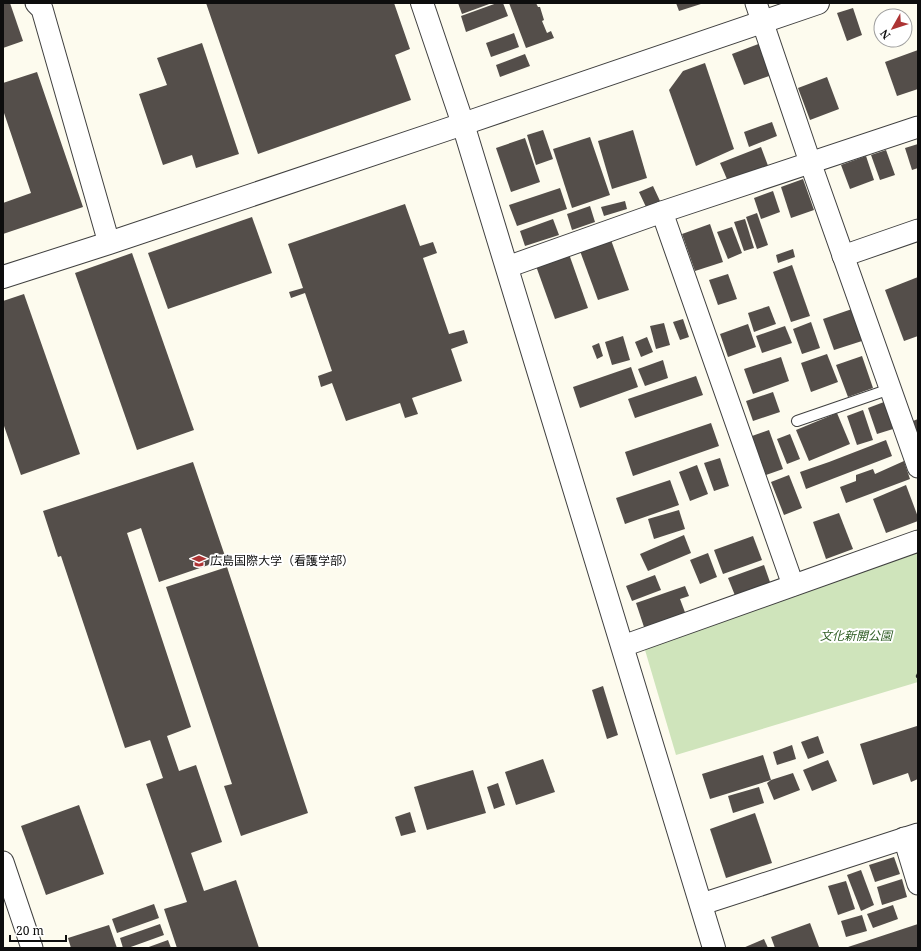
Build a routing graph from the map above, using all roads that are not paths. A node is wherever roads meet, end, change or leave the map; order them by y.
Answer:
1 (36, 3) edge
2 (422, 3) edge
3 (818, 3) edge
4 (759, 13) edge
5 (463, 124) junction
6 (918, 127) edge
7 (810, 162) junction
8 (662, 212) junction
9 (918, 230) edge
10 (109, 243) junction
11 (844, 256) junction
12 (507, 267) junction
13 (3, 277) edge
14 (890, 389) junction
15 (797, 421) dead end
16 (918, 467) edge
17 (918, 541) edge
18 (793, 585) junction
19 (623, 646) junction
20 (911, 836) edge
21 (3, 862) edge
22 (918, 884) edge
23 (702, 904) junction
24 (11, 912) edge
25 (32, 948) edge
26 (714, 948) edge

1 - 10 street
2 - 5 street
3 - 4 street
4 - 5 street
4 - 7 street
5 - 10 street
5 - 12 street
6 - 7 street
7 - 8 street
7 - 11 street
8 - 12 street
8 - 18 street
9 - 11 street
10 - 13 street
11 - 14 street
12 - 19 street
14 - 15 lane
14 - 16 street
17 - 18 street
18 - 19 street
19 - 23 street
20 - 22 street
20 - 23 street
21 - 24 street
23 - 26 street
24 - 25 street

